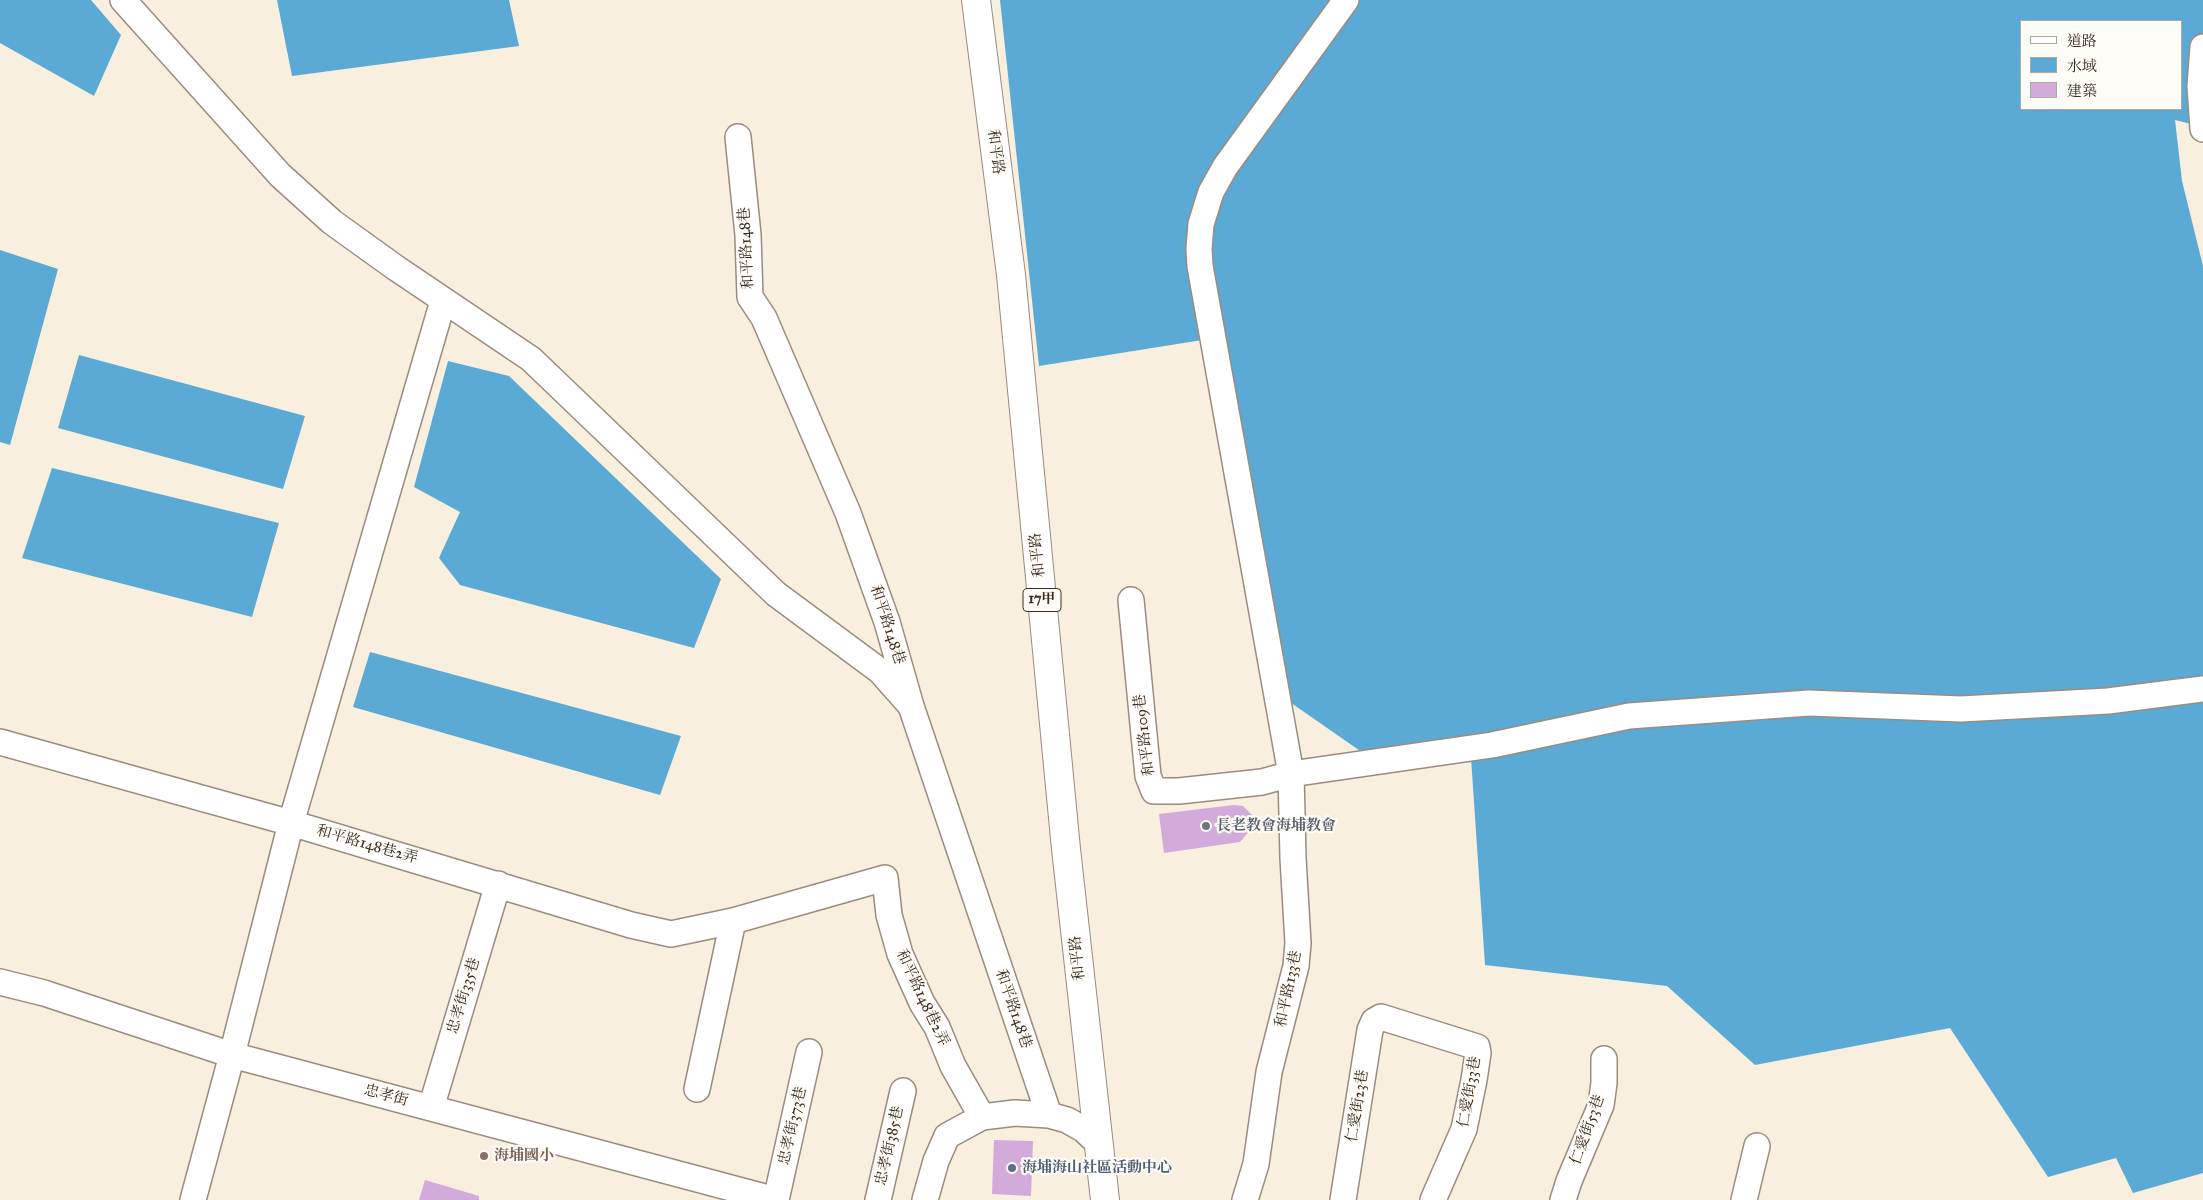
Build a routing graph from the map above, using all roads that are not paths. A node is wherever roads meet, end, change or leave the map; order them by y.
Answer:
1 (123, 0) edge
2 (976, 0) edge
3 (1346, 0) edge
4 (2203, 47) edge
5 (2203, 129) edge
6 (738, 137) dead end
7 (444, 301) junction
8 (1131, 600) dead end
9 (2203, 689) edge
10 (911, 706) junction
11 (0, 742) edge
12 (1291, 774) junction
13 (291, 823) junction
14 (498, 884) junction
15 (733, 920) junction
16 (0, 982) edge
17 (1381, 1017) joint
18 (809, 1052) dead end
19 (232, 1055) junction
20 (1604, 1059) dead end
21 (697, 1089) dead end
22 (903, 1091) dead end
23 (431, 1108) junction
24 (1048, 1115) junction
25 (982, 1116) junction
26 (1099, 1144) junction
27 (1757, 1146) dead end
28 (193, 1200) edge
29 (776, 1200) edge
30 (878, 1200) edge
31 (924, 1200) edge
32 (1105, 1200) edge
33 (1245, 1200) edge
34 (1343, 1200) edge
35 (1433, 1200) edge
36 (1563, 1200) edge
37 (1744, 1200) edge

1 - 7 street
2 - 26 main road, 和平路 / 17甲
3 - 12 street, 和平路133巷
4 - 5 street
6 - 10 street, 和平路148巷
7 - 10 street
7 - 13 street
8 - 12 street, 和平路109巷
9 - 12 street
10 - 24 street, 和平路148巷
11 - 13 street, 和平路148巷2弄
12 - 33 street, 和平路133巷
13 - 14 street, 和平路148巷2弄
13 - 19 street
14 - 15 street, 和平路148巷2弄
14 - 23 street, 忠孝街335巷
15 - 21 street
15 - 25 street, 和平路148巷2弄
16 - 19 street, 忠孝街
17 - 34 street, 仁愛街23巷
17 - 35 street, 仁愛街33巷
18 - 29 street, 忠孝街373巷
19 - 23 street, 忠孝街
19 - 28 street
20 - 36 street, 仁愛街53巷
22 - 30 street, 忠孝街385巷
23 - 29 street, 忠孝街
24 - 25 street
24 - 26 street
25 - 31 street
26 - 32 main road, 和平路 / 17甲
27 - 37 street

